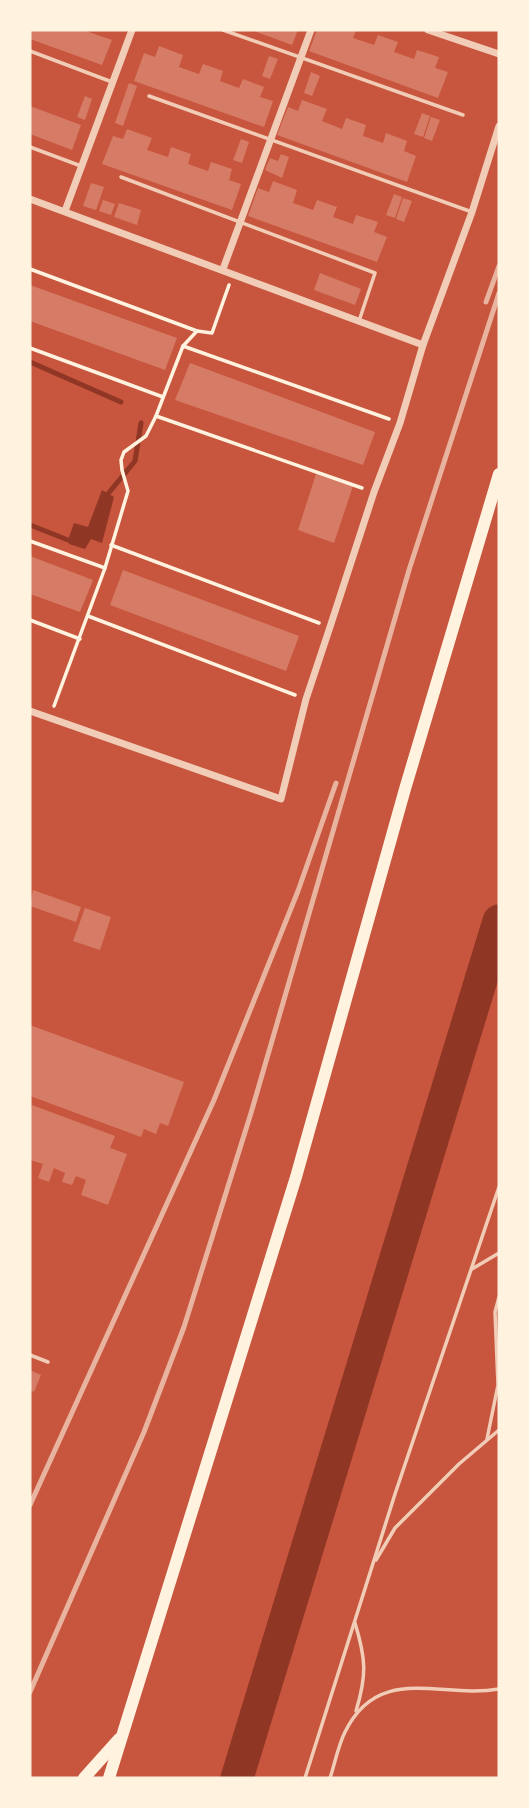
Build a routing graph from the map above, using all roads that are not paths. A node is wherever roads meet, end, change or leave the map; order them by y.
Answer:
1 (132, 30) edge
2 (223, 30) edge
3 (311, 30) edge
4 (428, 30) edge
5 (30, 51) edge
6 (499, 54) edge
7 (300, 59) junction
8 (112, 82) junction
9 (149, 96) dead end
10 (463, 115) dead end
11 (499, 126) edge
12 (270, 141) junction
13 (30, 147) edge
14 (81, 166) junction
15 (121, 177) dead end
16 (30, 199) edge
17 (65, 211) junction
18 (472, 212) junction
19 (240, 222) junction
20 (223, 269) junction
21 (359, 321) junction
22 (423, 345) junction
23 (499, 474) edge
24 (30, 711) edge
25 (499, 1187) edge
26 (499, 1253) edge
27 (472, 1269) junction
28 (499, 1297) edge
29 (30, 1355) edge
30 (48, 1362) dead end
31 (499, 1430) edge
32 (486, 1441) junction
33 (373, 1564) junction
34 (355, 1621) junction
35 (499, 1689) edge
36 (356, 1713) junction
37 (122, 1735) junction
38 (84, 1778) edge
39 (109, 1778) edge
40 (305, 1778) edge
41 (330, 1778) edge

1 - 8 street
2 - 7 lane
3 - 7 street
4 - 6 street
5 - 8 lane
7 - 10 lane
7 - 12 street
8 - 14 street
9 - 12 lane
11 - 18 street
12 - 18 lane
12 - 19 street
13 - 14 lane
14 - 17 street
15 - 19 lane
16 - 17 street
17 - 20 street
18 - 22 street
19 - 20 street
19 - 21 lane
20 - 21 street
21 - 22 street
22 - 24 street
23 - 37 main road
25 - 27 lane
26 - 27 lane
27 - 33 lane
28 - 32 lane
29 - 30 lane
31 - 32 lane
32 - 33 lane
33 - 34 lane
34 - 36 lane
34 - 40 lane
35 - 36 lane
36 - 41 lane
37 - 38 main road
37 - 39 main road

